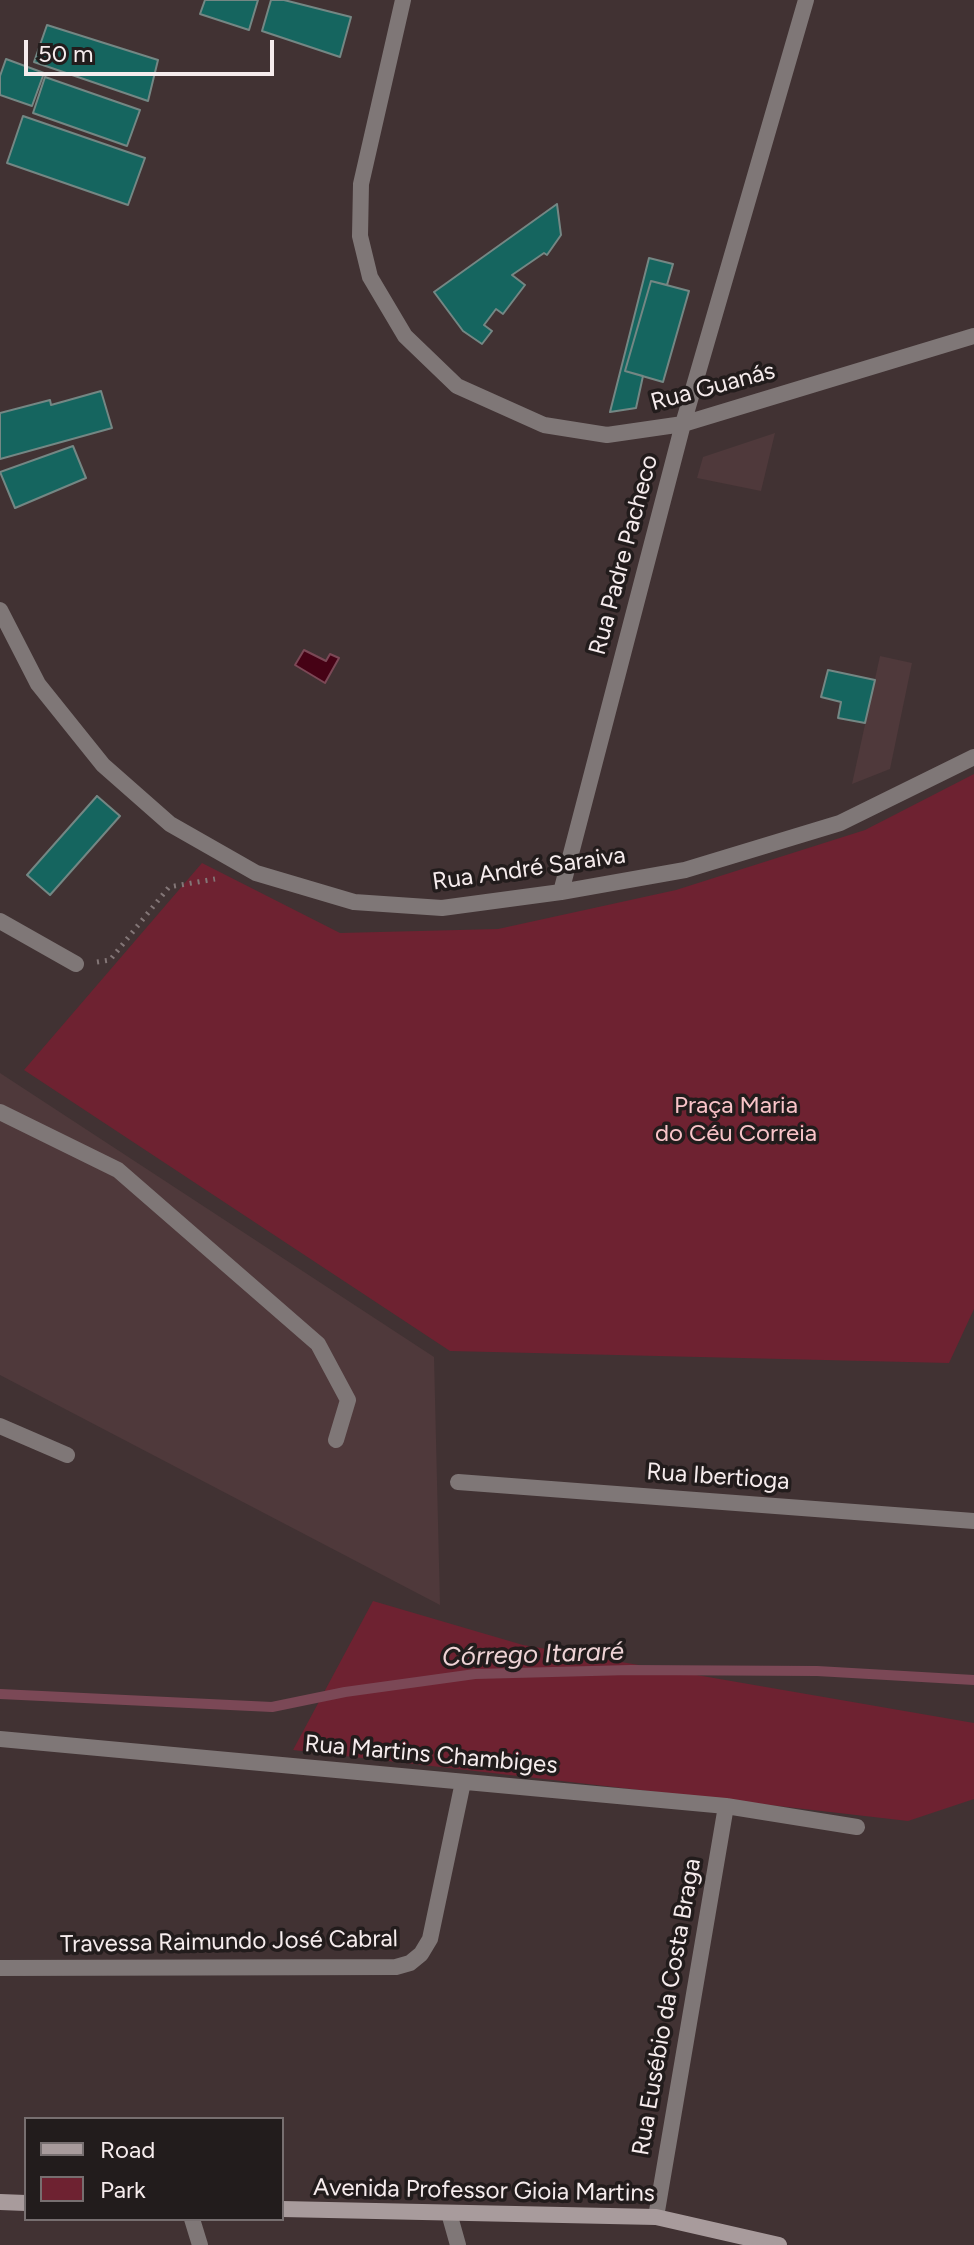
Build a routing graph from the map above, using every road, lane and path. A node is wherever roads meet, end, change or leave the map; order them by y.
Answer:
1 (403, 0) edge
2 (806, 0) edge
3 (974, 336) edge
4 (683, 424) junction
5 (0, 610) edge
6 (974, 757) edge
7 (256, 873) junction
8 (561, 892) junction
9 (0, 921) edge
10 (76, 964) joint
11 (0, 1112) edge
12 (0, 1426) edge
13 (336, 1440) dead end
14 (67, 1455) dead end
15 (458, 1482) dead end
16 (974, 1521) edge
17 (0, 1739) edge
18 (463, 1782) junction
19 (726, 1806) junction
20 (857, 1827) dead end
21 (0, 1968) edge
22 (0, 2202) edge
23 (24, 2203) edge
24 (284, 2209) edge
25 (449, 2213) junction
26 (656, 2217) junction
27 (193, 2221) edge
28 (772, 2244) edge
29 (200, 2245) edge
30 (458, 2245) edge

1 - 4 street, Rua Guanás
2 - 4 street, Rua Padre Pacheco
3 - 4 street, Rua Guanás
4 - 8 street, Rua Padre Pacheco
5 - 7 street, Rua André Saraiva
6 - 8 street, Rua André Saraiva
7 - 8 street, Rua André Saraiva
7 - 10 path
9 - 10 street
11 - 13 street
12 - 14 street
15 - 16 street, Rua Ibertioga
17 - 18 street, Rua Martins Chambiges
18 - 19 street, Rua Martins Chambiges
18 - 21 street, Travessa Raimundo José Cabral
19 - 20 street, Rua Martins Chambiges
19 - 26 street, Rua Eusébio da Costa Braga
22 - 23 street
24 - 25 street, Avenida Professor Gioia Martins
25 - 26 street, Avenida Professor Gioia Martins
25 - 30 street
26 - 28 street, Avenida Professor Gioia Martins
27 - 29 street

